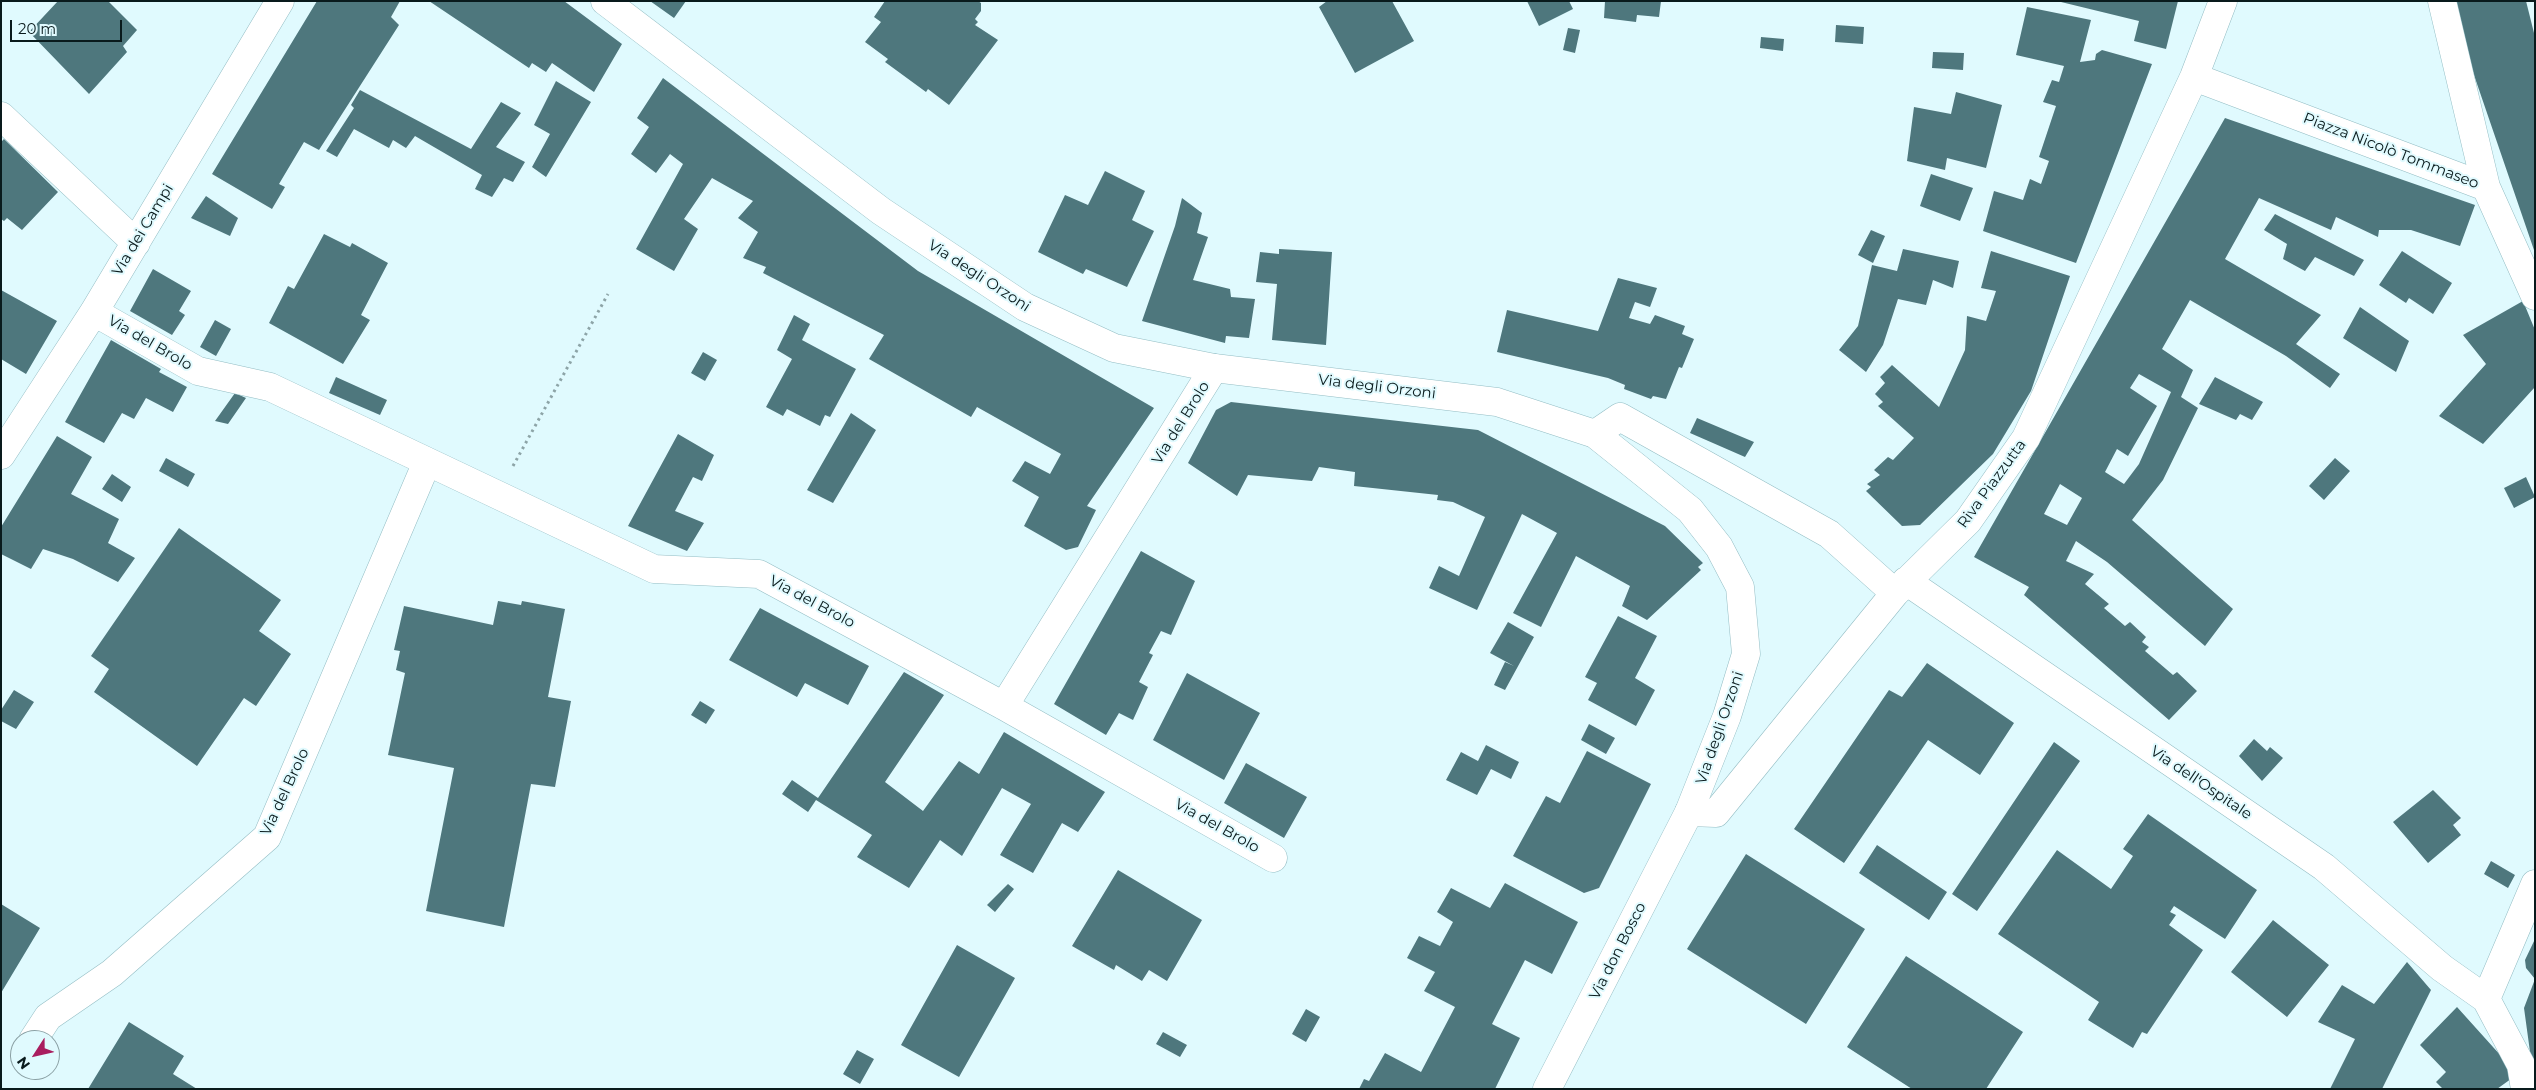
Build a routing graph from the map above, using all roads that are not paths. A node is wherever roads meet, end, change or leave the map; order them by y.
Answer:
1 (280, 1) edge
2 (605, 1) edge
3 (2223, 1) edge
4 (2442, 1) edge
5 (2194, 77) junction
6 (1, 116) edge
7 (2486, 187) junction
8 (136, 243) junction
9 (2535, 296) edge
10 (94, 312) junction
11 (1214, 368) junction
12 (1595, 434) junction
13 (1, 455) edge
14 (427, 462) junction
15 (1900, 587) junction
16 (1004, 706) junction
17 (1690, 812) junction
18 (1273, 858) dead end
19 (2535, 884) edge
20 (2486, 999) junction
21 (40, 1030) edge
22 (1547, 1089) edge
23 (2525, 1089) edge

1 - 8 street, Via dei Campi
2 - 11 street, Via degli Orzoni
3 - 5 street
4 - 7 street, Piazza Nicolò Tommaseo
5 - 7 street, Piazza Nicolò Tommaseo
5 - 15 street, Riva Piazzutta
6 - 8 street
7 - 9 street
8 - 10 street, Via dei Campi
10 - 13 street, Via dei Campi
10 - 14 street, Via del Brolo
11 - 12 street, Via degli Orzoni
11 - 16 street, Via del Brolo
12 - 15 street
12 - 17 street, Via degli Orzoni
14 - 16 street, Via del Brolo
14 - 21 street, Via del Brolo
15 - 17 street, Riva Piazzutta
15 - 20 street, Via dell'Ospitale
16 - 18 street, Via del Brolo
17 - 22 street, Via don Bosco
19 - 20 street
20 - 23 street

